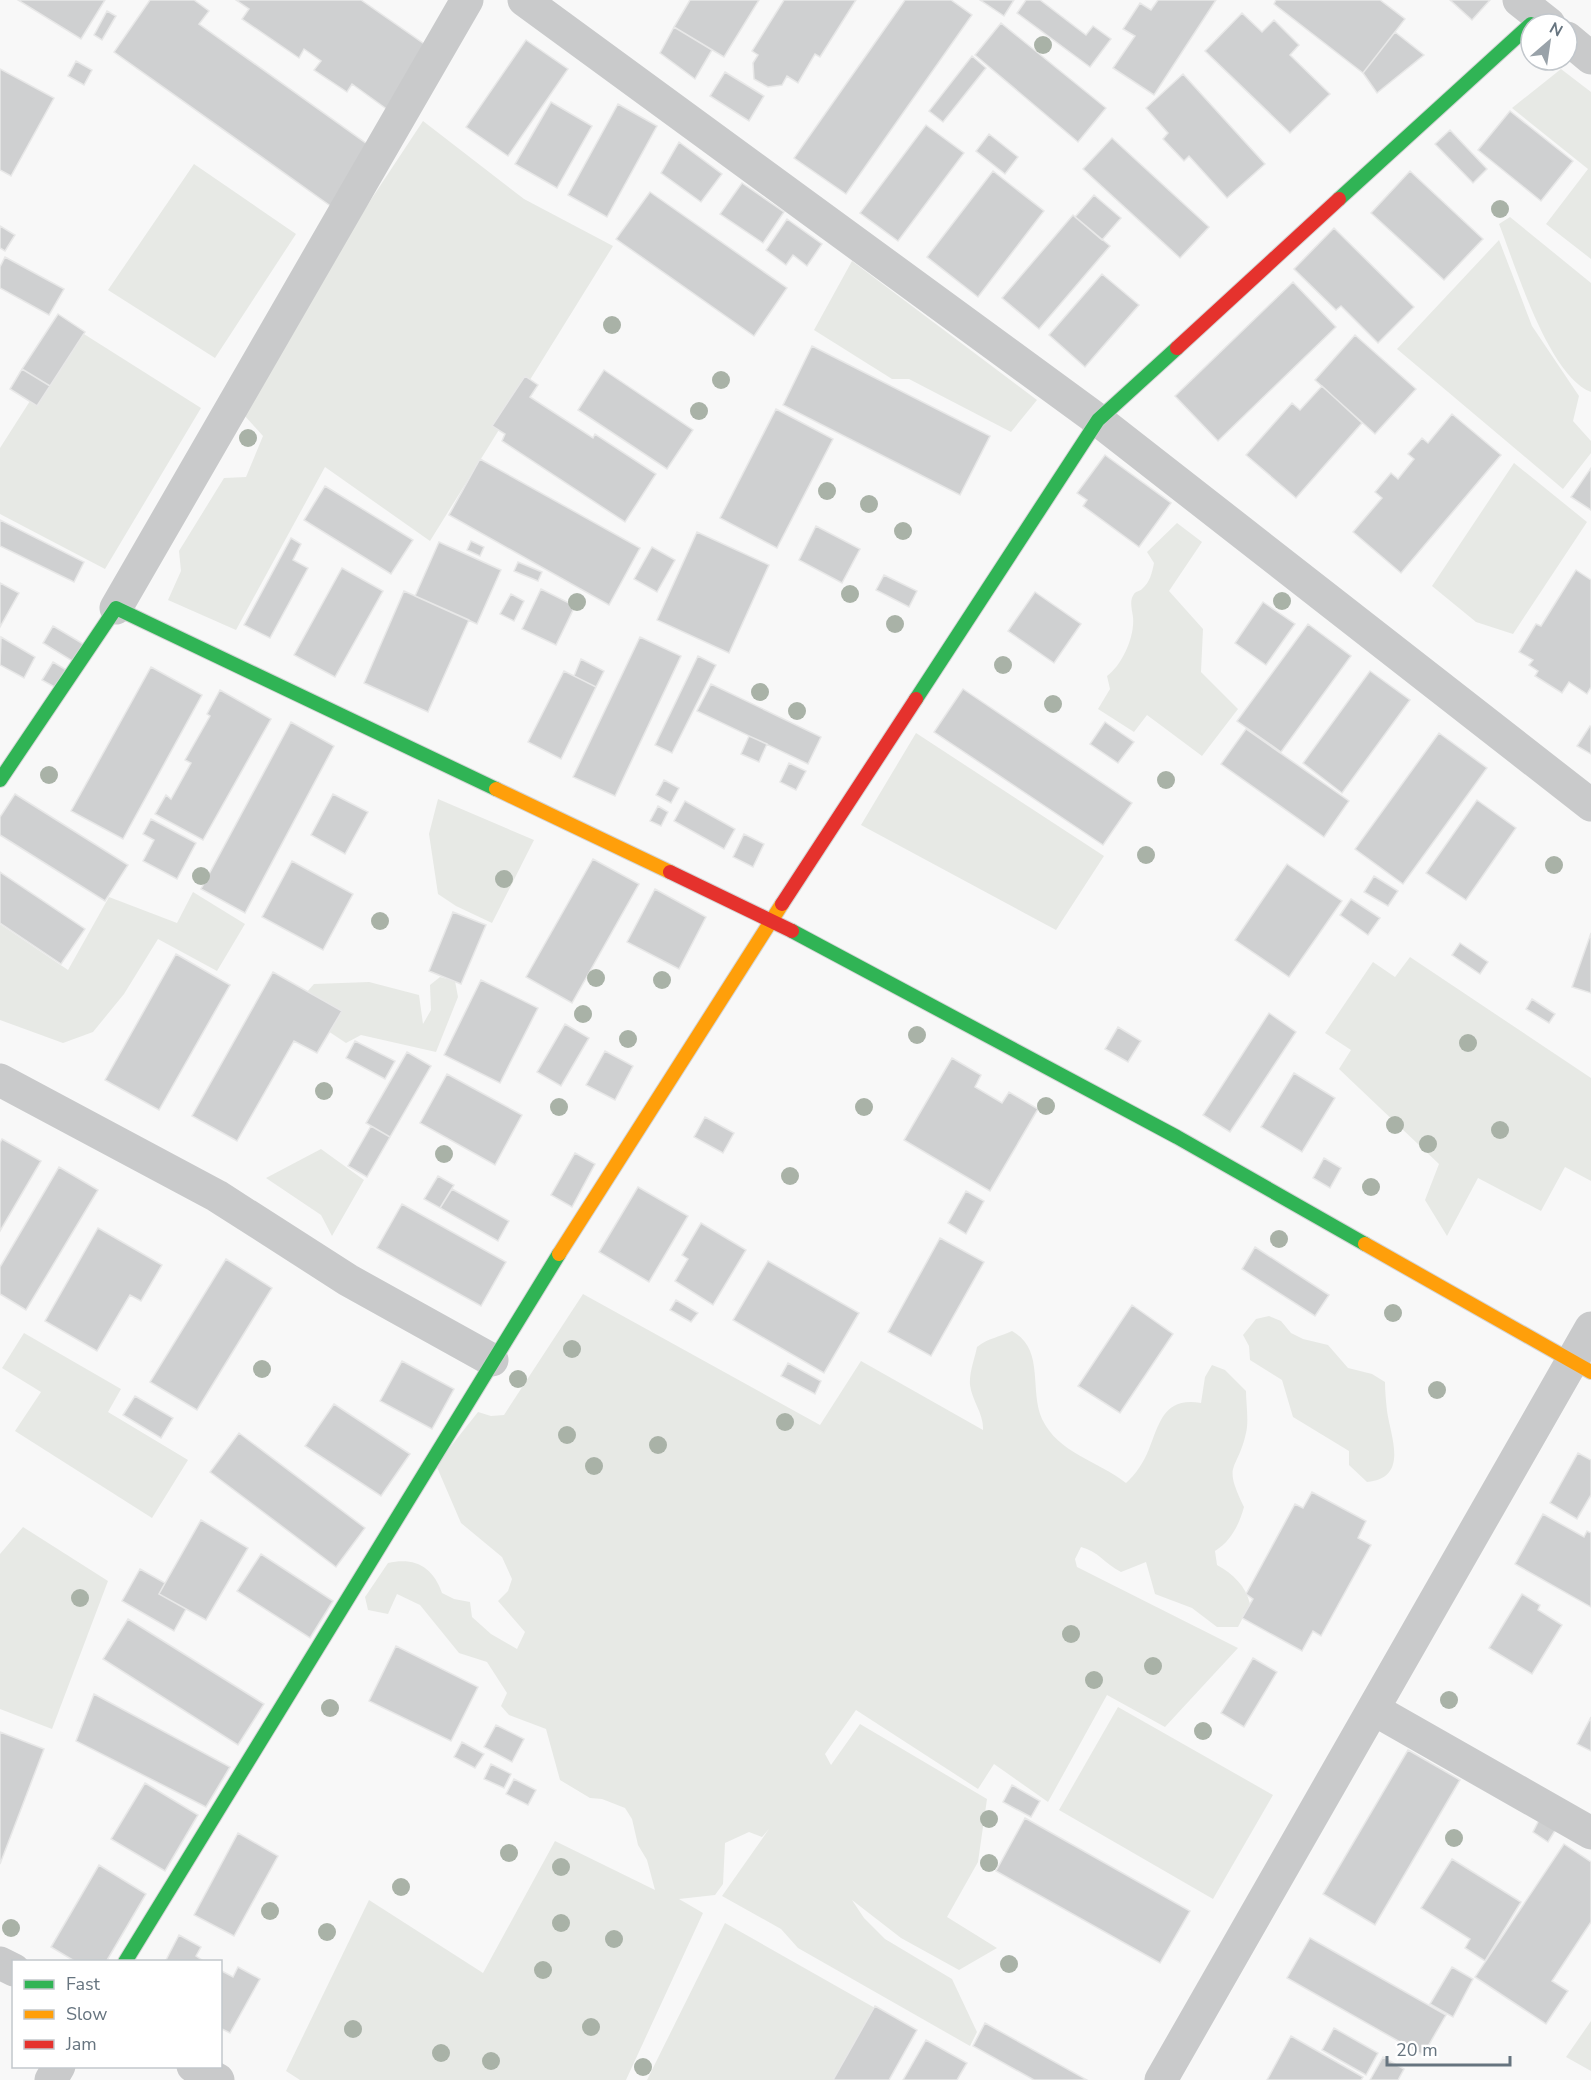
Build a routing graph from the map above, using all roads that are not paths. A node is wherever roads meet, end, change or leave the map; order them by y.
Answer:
1 (467, 0) edge
2 (524, 0) edge
3 (1519, 32) edge
4 (1579, 48) edge
5 (1591, 57) edge
6 (1098, 420) junction
7 (116, 608) junction
8 (0, 780) edge
9 (1591, 805) edge
10 (772, 920) junction
11 (0, 1080) edge
12 (1591, 1328) edge
13 (492, 1360) junction
14 (1580, 1367) edge
15 (1375, 1710) junction
16 (1591, 1833) edge
17 (126, 1960) edge
18 (195, 2068) edge
19 (218, 2080) edge
20 (1161, 2080) edge

1 - 7 street
2 - 6 street
3 - 6 street
4 - 5 street
6 - 9 street
6 - 10 street
7 - 8 street
7 - 10 street
10 - 13 street
10 - 14 street
11 - 13 street
12 - 14 street
13 - 17 street
14 - 15 street
15 - 16 street
15 - 20 street
18 - 19 street

